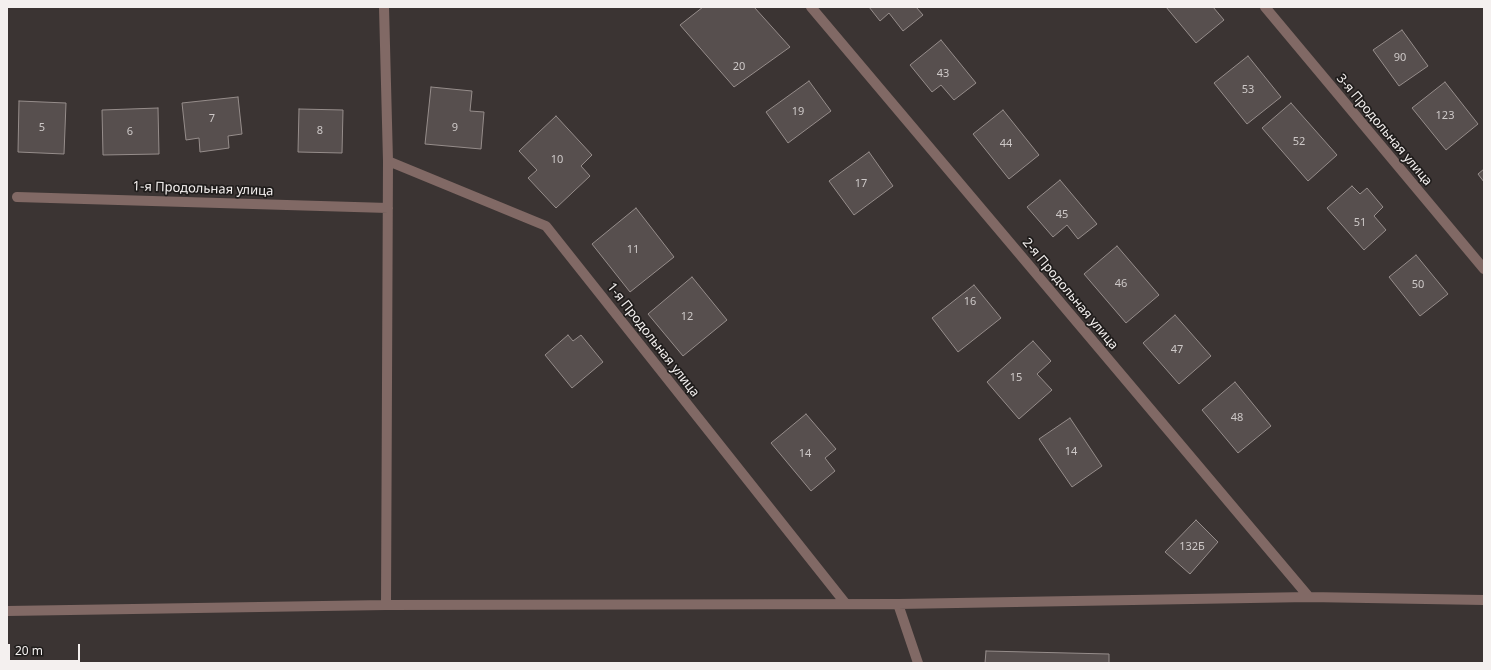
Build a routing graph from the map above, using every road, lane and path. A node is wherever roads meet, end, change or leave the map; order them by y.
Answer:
1 (384, 7) edge
2 (811, 7) edge
3 (1265, 7) edge
4 (388, 161) junction
5 (17, 197) dead end
6 (388, 208) junction
7 (1484, 269) edge
8 (1309, 597) junction
9 (1484, 600) edge
10 (846, 604) junction
11 (898, 604) junction
12 (386, 605) junction
13 (7, 611) edge
14 (918, 663) edge

1 - 4 street
2 - 8 street, 2-я Продольная улица
3 - 7 street, 3-я Продольная улица
4 - 6 street
4 - 10 street, 1-я Продольная улица
5 - 6 street, 1-я Продольная улица
6 - 12 street
8 - 9 street
8 - 11 street
10 - 11 street
10 - 12 street
11 - 14 street
12 - 13 street

